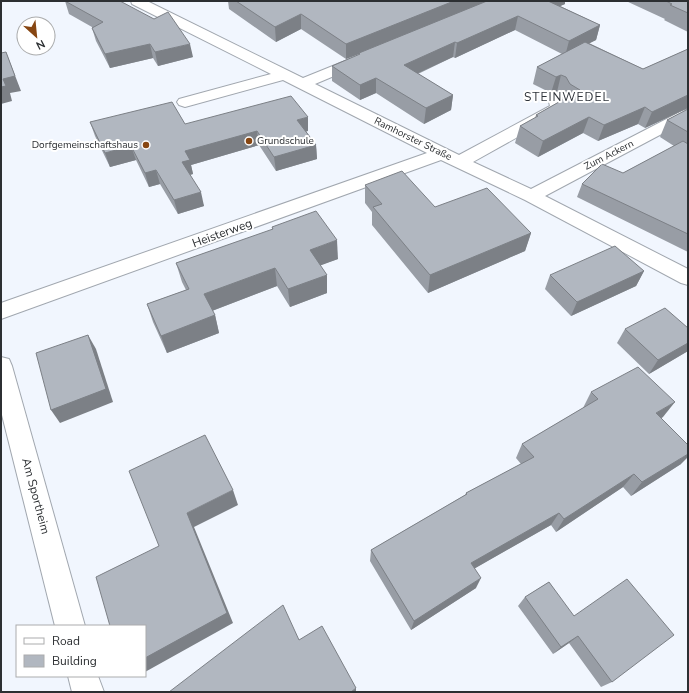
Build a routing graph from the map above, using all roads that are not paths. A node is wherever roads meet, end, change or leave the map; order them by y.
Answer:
1 (137, 1) edge
2 (374, 54) edge
3 (285, 75) junction
4 (302, 84) junction
5 (556, 98) dead end
6 (185, 102) dead end
7 (688, 114) edge
8 (450, 158) junction
9 (531, 196) junction
10 (688, 278) edge
11 (1, 311) edge
12 (1, 366) edge
13 (70, 625) edge
14 (83, 677) edge
15 (88, 692) edge

1 - 3 street, Ramhorster Straße
2 - 4 street
3 - 4 street, Ramhorster Straße
3 - 6 street
4 - 8 street, Ramhorster Straße
5 - 8 street, Heisterweg
7 - 9 street, Zum Ackern
8 - 9 street, Ramhorster Straße
8 - 11 street, Heisterweg
9 - 10 street, Ramhorster Straße
12 - 13 street, Am Sportheim
14 - 15 street

